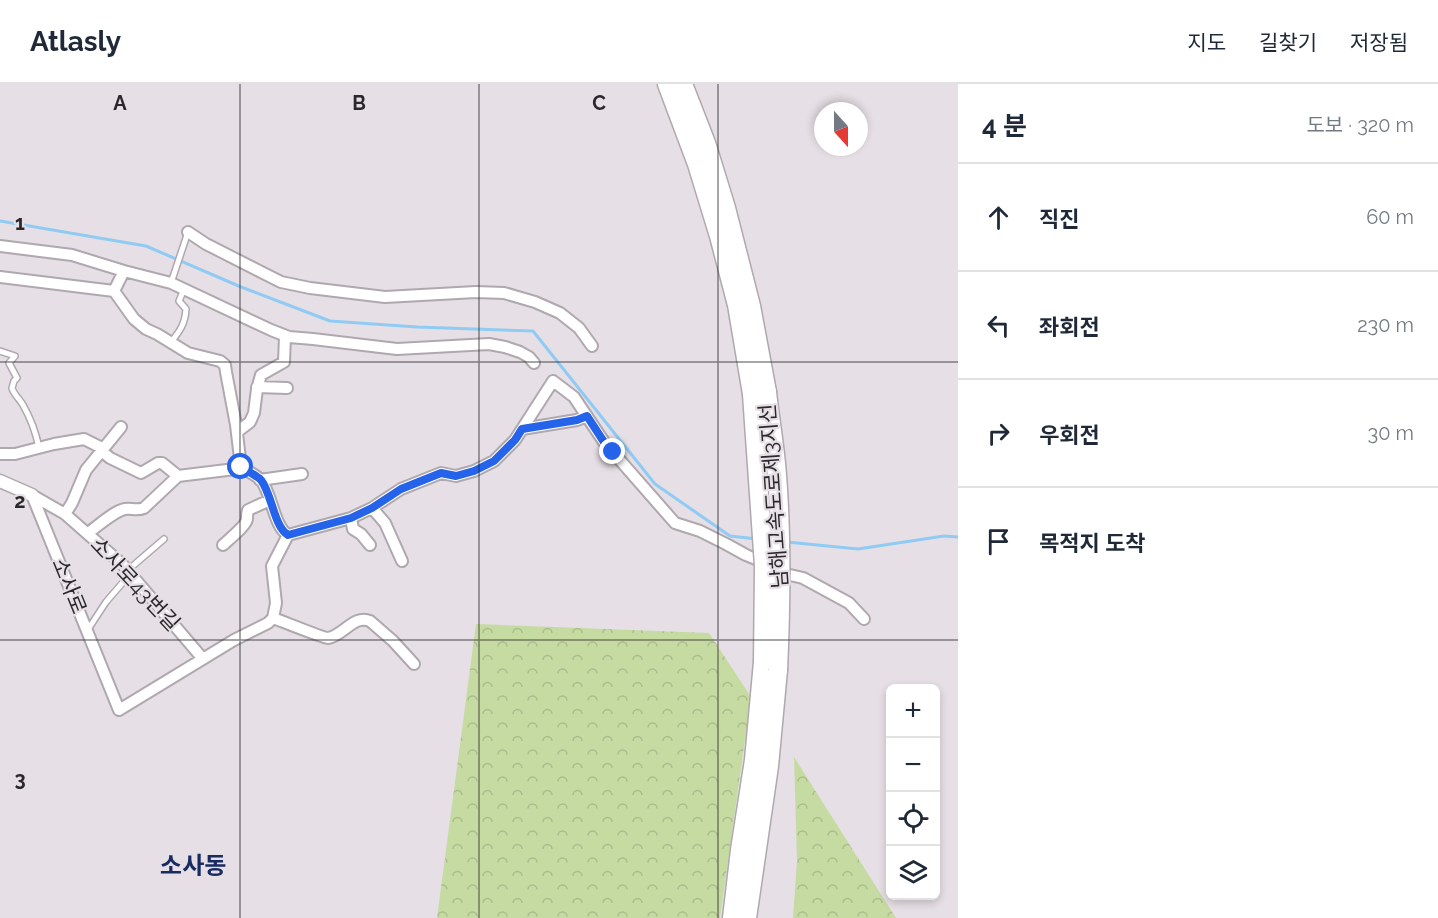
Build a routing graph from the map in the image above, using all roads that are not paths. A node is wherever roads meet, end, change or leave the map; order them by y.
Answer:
1 (667, 84) edge
2 (683, 84) edge
3 (188, 232) joint
4 (0, 246) edge
5 (124, 271) junction
6 (0, 277) edge
7 (171, 283) junction
8 (184, 289) junction
9 (114, 291) junction
10 (285, 336) junction
11 (171, 342) junction
12 (592, 346) dead end
13 (0, 351) edge
14 (534, 363) dead end
15 (258, 387) junction
16 (287, 388) dead end
17 (760, 393) junction
18 (587, 416) junction
19 (122, 427) dead end
20 (522, 429) junction
21 (237, 432) junction
22 (39, 448) junction
23 (102, 448) junction
24 (0, 454) edge
25 (241, 467) junction
26 (303, 474) dead end
27 (178, 476) junction
28 (260, 480) junction
29 (0, 481) edge
30 (32, 495) junction
31 (270, 500) junction
32 (372, 508) junction
33 (65, 514) junction
34 (351, 518) junction
35 (88, 533) junction
36 (288, 535) junction
37 (164, 539) dead end
38 (223, 545) dead end
39 (370, 545) dead end
40 (402, 561) dead end
41 (129, 572) junction
42 (273, 618) junction
43 (864, 619) dead end
44 (87, 631) junction
45 (203, 659) junction
46 (414, 664) dead end
47 (770, 666) junction
48 (732, 918) edge
49 (747, 918) edge

1 - 17 highway, 남해고속도로제3지선
2 - 17 highway, 남해고속도로제3지선
3 - 7 lane
3 - 12 street
4 - 5 street
5 - 7 street
5 - 9 street
6 - 9 street
7 - 8 street
8 - 10 street
8 - 11 lane
9 - 11 street
10 - 14 street
10 - 15 street
11 - 21 street
13 - 22 lane
15 - 16 street
15 - 21 street
17 - 47 highway, 남해고속도로제3지선, bridge
18 - 20 street
18 - 20 street
18 - 43 street
19 - 23 street
20 - 32 street
21 - 25 street
22 - 23 street
22 - 24 street
23 - 27 street
23 - 33 street
25 - 27 street
25 - 28 street
26 - 28 street
27 - 35 street
28 - 31 street
29 - 30 street
30 - 33 street, 소사로43번길
30 - 44 street, 소사로
31 - 36 street
31 - 38 street
32 - 34 street
32 - 40 street
33 - 35 street, 소사로43번길
34 - 36 street
34 - 39 street
35 - 41 street, 소사로43번길
36 - 42 street
37 - 41 lane
41 - 44 lane
41 - 45 street, 소사로43번길
42 - 45 street
42 - 46 street
44 - 45 street, 소사로
47 - 48 highway, 남해고속도로제3지선
47 - 49 highway, 남해고속도로제3지선

